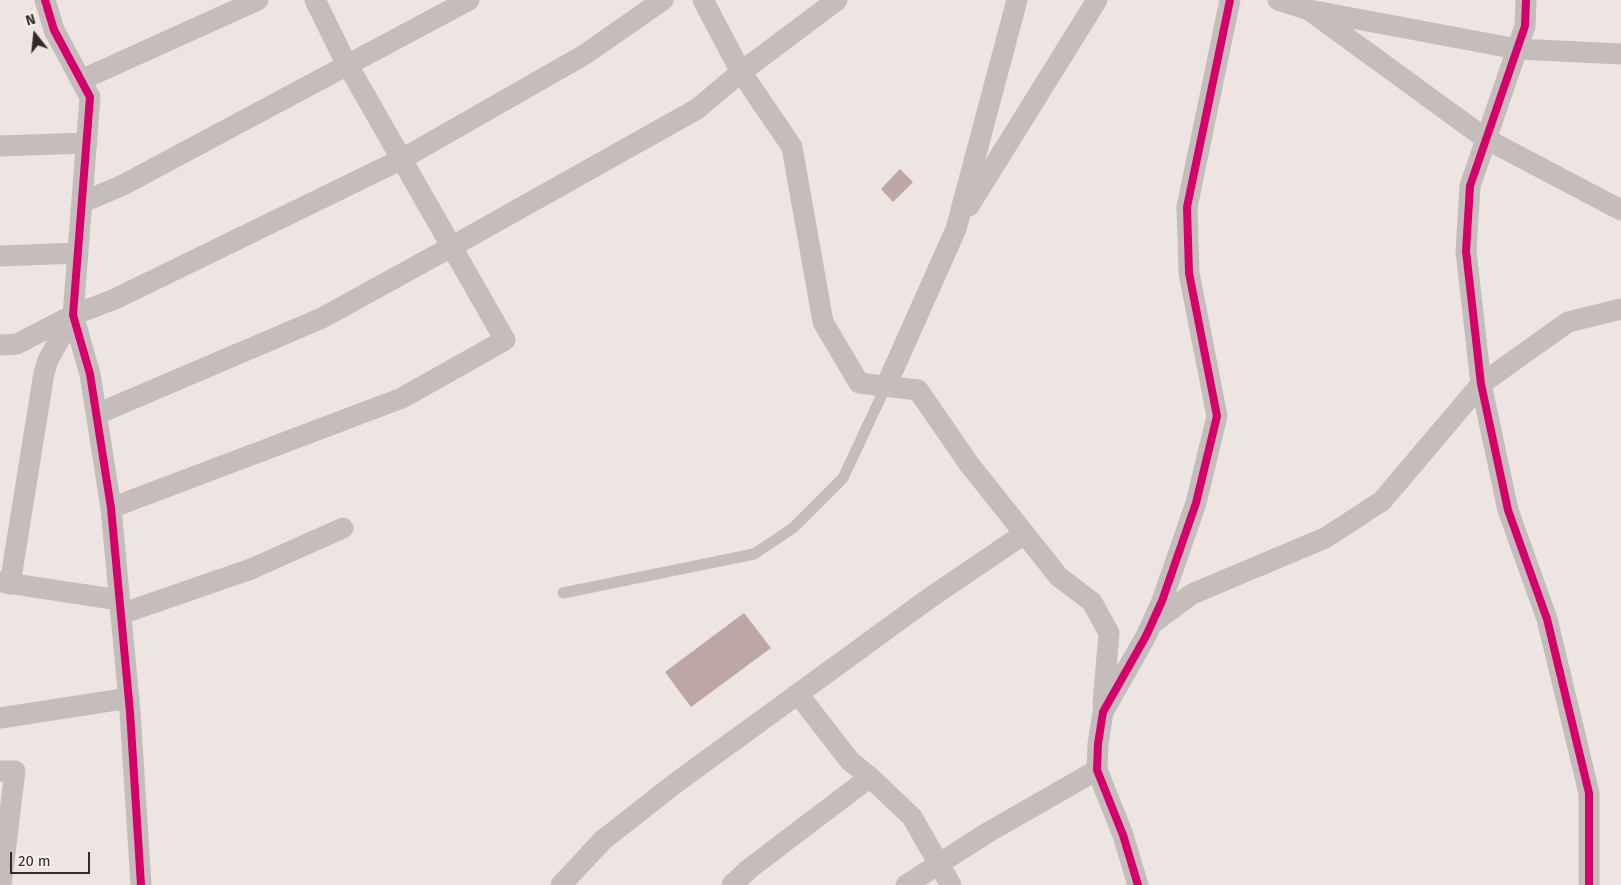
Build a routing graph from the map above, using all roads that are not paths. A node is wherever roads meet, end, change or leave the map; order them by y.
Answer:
1 (45, 0) edge
2 (258, 0) edge
3 (315, 0) edge
4 (469, 0) edge
5 (663, 0) edge
6 (703, 0) edge
7 (837, 0) edge
8 (1017, 0) edge
9 (1098, 0) edge
10 (1230, 0) edge
11 (1278, 0) edge
12 (1526, 0) edge
13 (1309, 10) junction
14 (1517, 48) junction
15 (1621, 54) edge
16 (348, 65) junction
17 (741, 72) junction
18 (81, 80) junction
19 (1486, 139) junction
20 (87, 143) junction
21 (0, 146) edge
22 (402, 159) junction
23 (83, 202) junction
24 (1621, 210) edge
25 (956, 229) junction
26 (451, 247) junction
27 (78, 254) junction
28 (0, 256) edge
29 (1621, 309) edge
30 (73, 315) junction
31 (0, 345) edge
32 (1481, 384) junction
33 (886, 386) junction
34 (97, 414) junction
35 (111, 508) junction
36 (343, 528) dead end
37 (1024, 534) junction
38 (5, 583) edge
39 (563, 593) dead end
40 (120, 607) junction
41 (1151, 625) junction
42 (798, 694) junction
43 (129, 698) junction
44 (1102, 712) junction
45 (0, 718) edge
46 (1098, 770) junction
47 (0, 771) edge
48 (870, 777) junction
49 (940, 863) junction
50 (1, 885) edge
51 (141, 885) edge
52 (561, 885) edge
53 (732, 885) edge
54 (906, 885) edge
55 (951, 885) edge
56 (1138, 885) edge
57 (1589, 885) edge

1 - 18 street
2 - 18 street
3 - 16 street
4 - 16 street
5 - 22 street
6 - 17 street
7 - 17 street
8 - 25 street
9 - 25 street
10 - 41 street
11 - 13 street
12 - 14 street
13 - 14 street
13 - 19 street
14 - 15 street
14 - 19 street
16 - 22 street
16 - 23 street
17 - 26 street
17 - 33 street
18 - 20 street
19 - 24 street
19 - 32 street
20 - 21 street
20 - 23 street
22 - 26 street
22 - 30 street
23 - 27 street
25 - 33 street
26 - 34 street
26 - 35 street
27 - 28 street
27 - 30 street
29 - 32 street
30 - 31 street
30 - 34 street
30 - 38 street
32 - 41 street
32 - 57 street
33 - 37 street
33 - 39 lane
34 - 35 street
35 - 40 street
36 - 40 street
37 - 42 street
37 - 44 street
38 - 40 street
40 - 43 street
41 - 44 street
42 - 48 street
42 - 52 street
43 - 45 street
43 - 51 street
44 - 46 street
46 - 49 street
46 - 56 street
47 - 50 street
48 - 49 street
48 - 53 street
49 - 54 street
49 - 55 street

